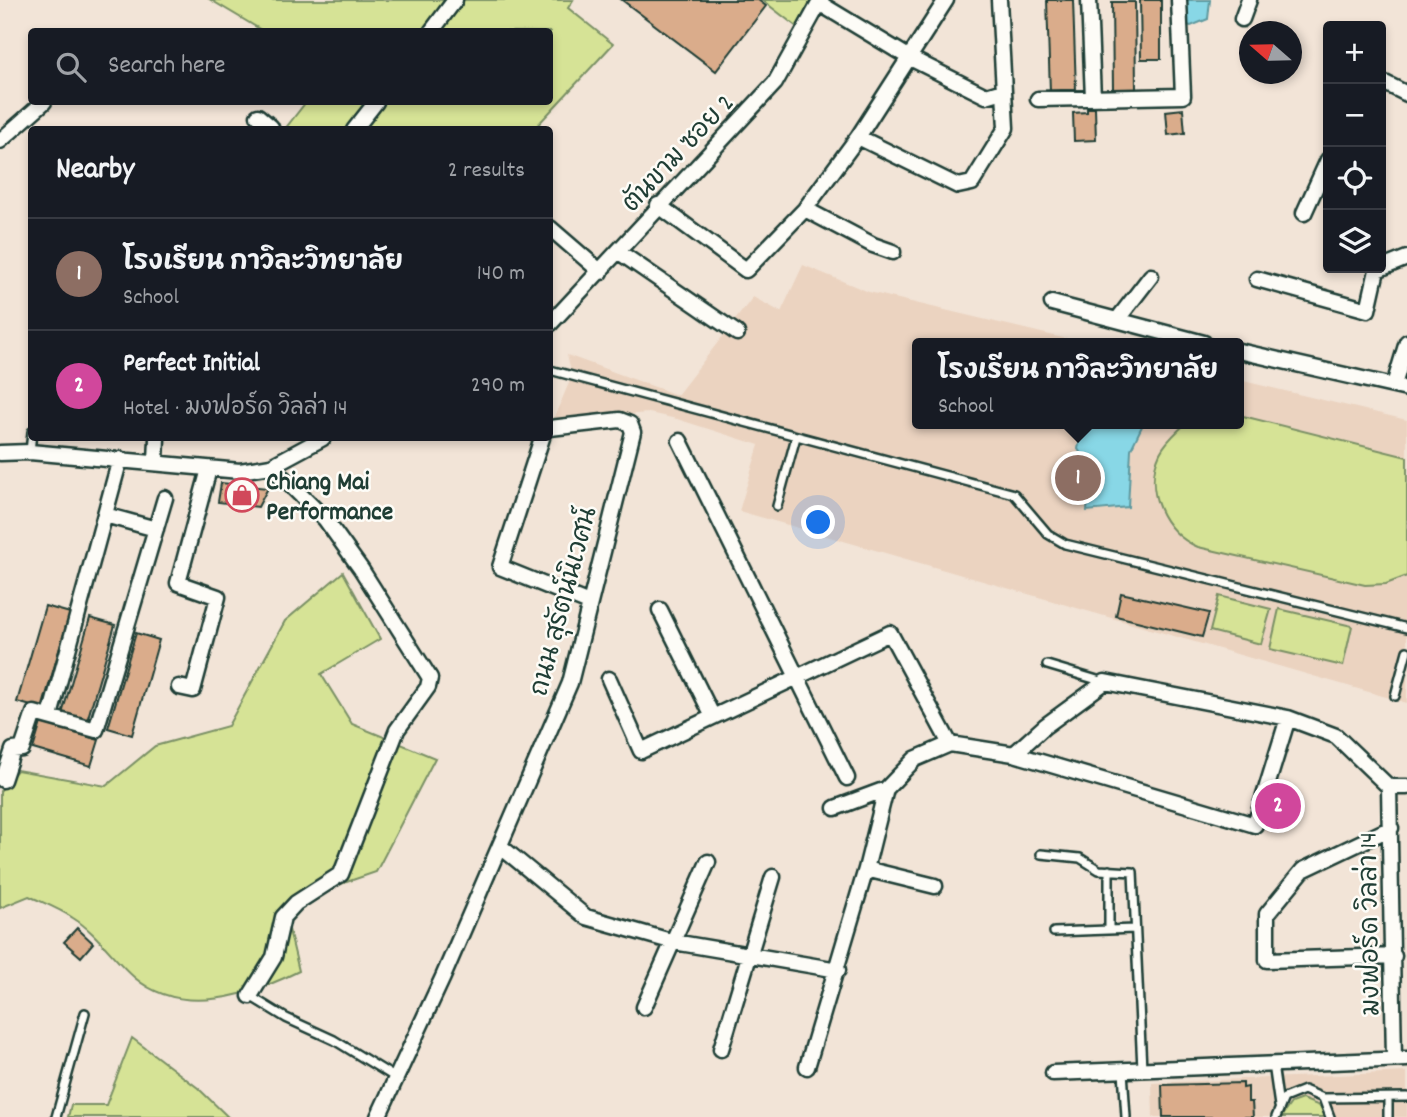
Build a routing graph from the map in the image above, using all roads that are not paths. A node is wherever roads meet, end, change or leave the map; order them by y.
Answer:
1 (456, 0) edge
2 (946, 0) edge
3 (999, 0) edge
4 (1089, 0) edge
5 (1179, 0) edge
6 (1249, 0) edge
7 (820, 2) edge
8 (1242, 19) dead end
9 (434, 28) edge
10 (910, 58) junction
11 (1386, 84) edge
12 (1003, 91) junction
13 (1407, 94) edge
14 (1038, 99) dead end
15 (1093, 99) junction
16 (41, 105) edge
17 (374, 105) edge
18 (258, 117) dead end
19 (270, 126) edge
20 (357, 126) edge
21 (858, 137) junction
22 (0, 141) edge
23 (1323, 171) edge
24 (658, 205) junction
25 (805, 209) junction
26 (1304, 214) dead end
27 (553, 231) edge
28 (893, 251) dead end
29 (619, 252) junction
30 (1407, 258) edge
31 (601, 272) junction
32 (1151, 276) dead end
33 (1257, 279) dead end
34 (1052, 303) dead end
35 (1117, 320) junction
36 (553, 321) edge
37 (737, 333) dead end
38 (1185, 338) edge
39 (1407, 342) edge
40 (1244, 352) edge
41 (553, 371) edge
42 (1401, 387) edge
43 (553, 428) edge
44 (796, 437) junction
45 (31, 441) edge
46 (157, 441) edge
47 (317, 441) edge
48 (541, 441) edge
49 (680, 441) dead end
50 (30, 452) junction
51 (0, 453) edge
52 (120, 459) junction
53 (156, 462) junction
54 (271, 466) junction
55 (209, 469) junction
56 (165, 498) dead end
57 (777, 506) dead end
58 (105, 515) junction
59 (156, 529) junction
60 (589, 603) junction
61 (660, 610) dead end
62 (1407, 628) edge
63 (1407, 651) edge
64 (1048, 665) dead end
65 (798, 677) junction
66 (609, 679) dead end
67 (1105, 682) junction
68 (178, 687) dead end
69 (1395, 696) dead end
70 (50, 716) junction
71 (713, 717) junction
72 (1288, 718) junction
73 (950, 744) junction
74 (1014, 754) junction
75 (847, 778) dead end
76 (3, 779) dead end
77 (1389, 787) junction
78 (1407, 787) edge
79 (886, 789) junction
80 (835, 808) dead end
81 (1391, 828) junction
82 (500, 846) junction
83 (1041, 854) dead end
84 (708, 862) dead end
85 (866, 869) junction
86 (1109, 870) junction
87 (772, 877) dead end
88 (936, 886) dead end
89 (1109, 929) junction
90 (1135, 929) junction
91 (1054, 932) dead end
92 (674, 942) junction
93 (750, 954) junction
94 (1394, 956) junction
95 (838, 970) junction
96 (250, 996) joint
97 (644, 1007) dead end
98 (85, 1013) dead end
99 (720, 1049) dead end
100 (1400, 1059) edge
101 (1273, 1064) junction
102 (807, 1067) dead end
103 (1123, 1070) junction
104 (1142, 1070) junction
105 (1053, 1073) dead end
106 (396, 1078) junction
107 (1407, 1097) edge
108 (1323, 1098) junction
109 (1388, 1098) junction
110 (1279, 1107) junction
111 (56, 1117) edge
112 (378, 1117) edge
113 (1126, 1117) edge
114 (1276, 1117) edge
115 (1330, 1117) edge
116 (1388, 1117) edge

1 - 9 street
2 - 10 street
3 - 12 street
4 - 15 street
5 - 15 street
6 - 8 street
7 - 10 street
7 - 24 street, ตันขาม ซอย 2
10 - 12 street
10 - 21 street
11 - 13 street
12 - 21 street
14 - 15 street
16 - 22 street
17 - 20 street
18 - 19 street
21 - 25 street
23 - 26 street
24 - 25 street
24 - 29 street, ตันขาม ซอย 2
25 - 28 street
27 - 31 street
29 - 31 street, ตันขาม ซอย 2
29 - 37 street
30 - 33 street
31 - 36 street, ตันขาม ซอย 2
32 - 35 street
34 - 35 street
35 - 38 street
39 - 42 street
40 - 42 street
41 - 44 lane
43 - 60 street, ถนน สุรัตน์นิเวศน์
44 - 57 lane
44 - 62 lane
45 - 50 lane
46 - 53 street
47 - 54 street
48 - 60 street
49 - 65 street
50 - 51 street
50 - 52 street
52 - 53 street
52 - 58 street
53 - 55 street
54 - 55 street
54 - 96 street
55 - 68 street
56 - 59 street
58 - 59 street
58 - 70 street
59 - 70 street
60 - 82 street, ถนน สุรัตน์นิเวศน์
61 - 71 street
63 - 69 lane
64 - 67 lane
65 - 71 street
65 - 73 street
65 - 75 street
66 - 71 street
67 - 72 street
67 - 74 street
70 - 76 street
72 - 74 street
72 - 77 street
73 - 74 street
73 - 79 street
77 - 78 street
77 - 81 street, มงฟอร์ด วิลล่า 14
79 - 80 street
79 - 85 street
81 - 94 street, มงฟอร์ด วิลล่า 14
81 - 94 street
82 - 92 street
82 - 106 street, ถนน สุรัตน์นิเวศน์
83 - 86 lane
84 - 92 street
85 - 88 street
85 - 95 street
86 - 89 lane
86 - 90 lane
87 - 93 street
89 - 90 lane
89 - 91 lane
90 - 104 lane
92 - 93 street
92 - 97 street
93 - 95 street
93 - 99 street
94 - 100 street, มงฟอร์ด วิลล่า 14
95 - 102 street
96 - 106 lane
98 - 111 lane
100 - 101 street
101 - 104 street
101 - 110 lane
103 - 104 street
103 - 105 street
103 - 113 lane
106 - 112 street, ถนน สุรัตน์นิเวศน์
107 - 109 lane
108 - 109 lane
108 - 110 lane
108 - 115 lane
109 - 116 lane
110 - 114 lane

